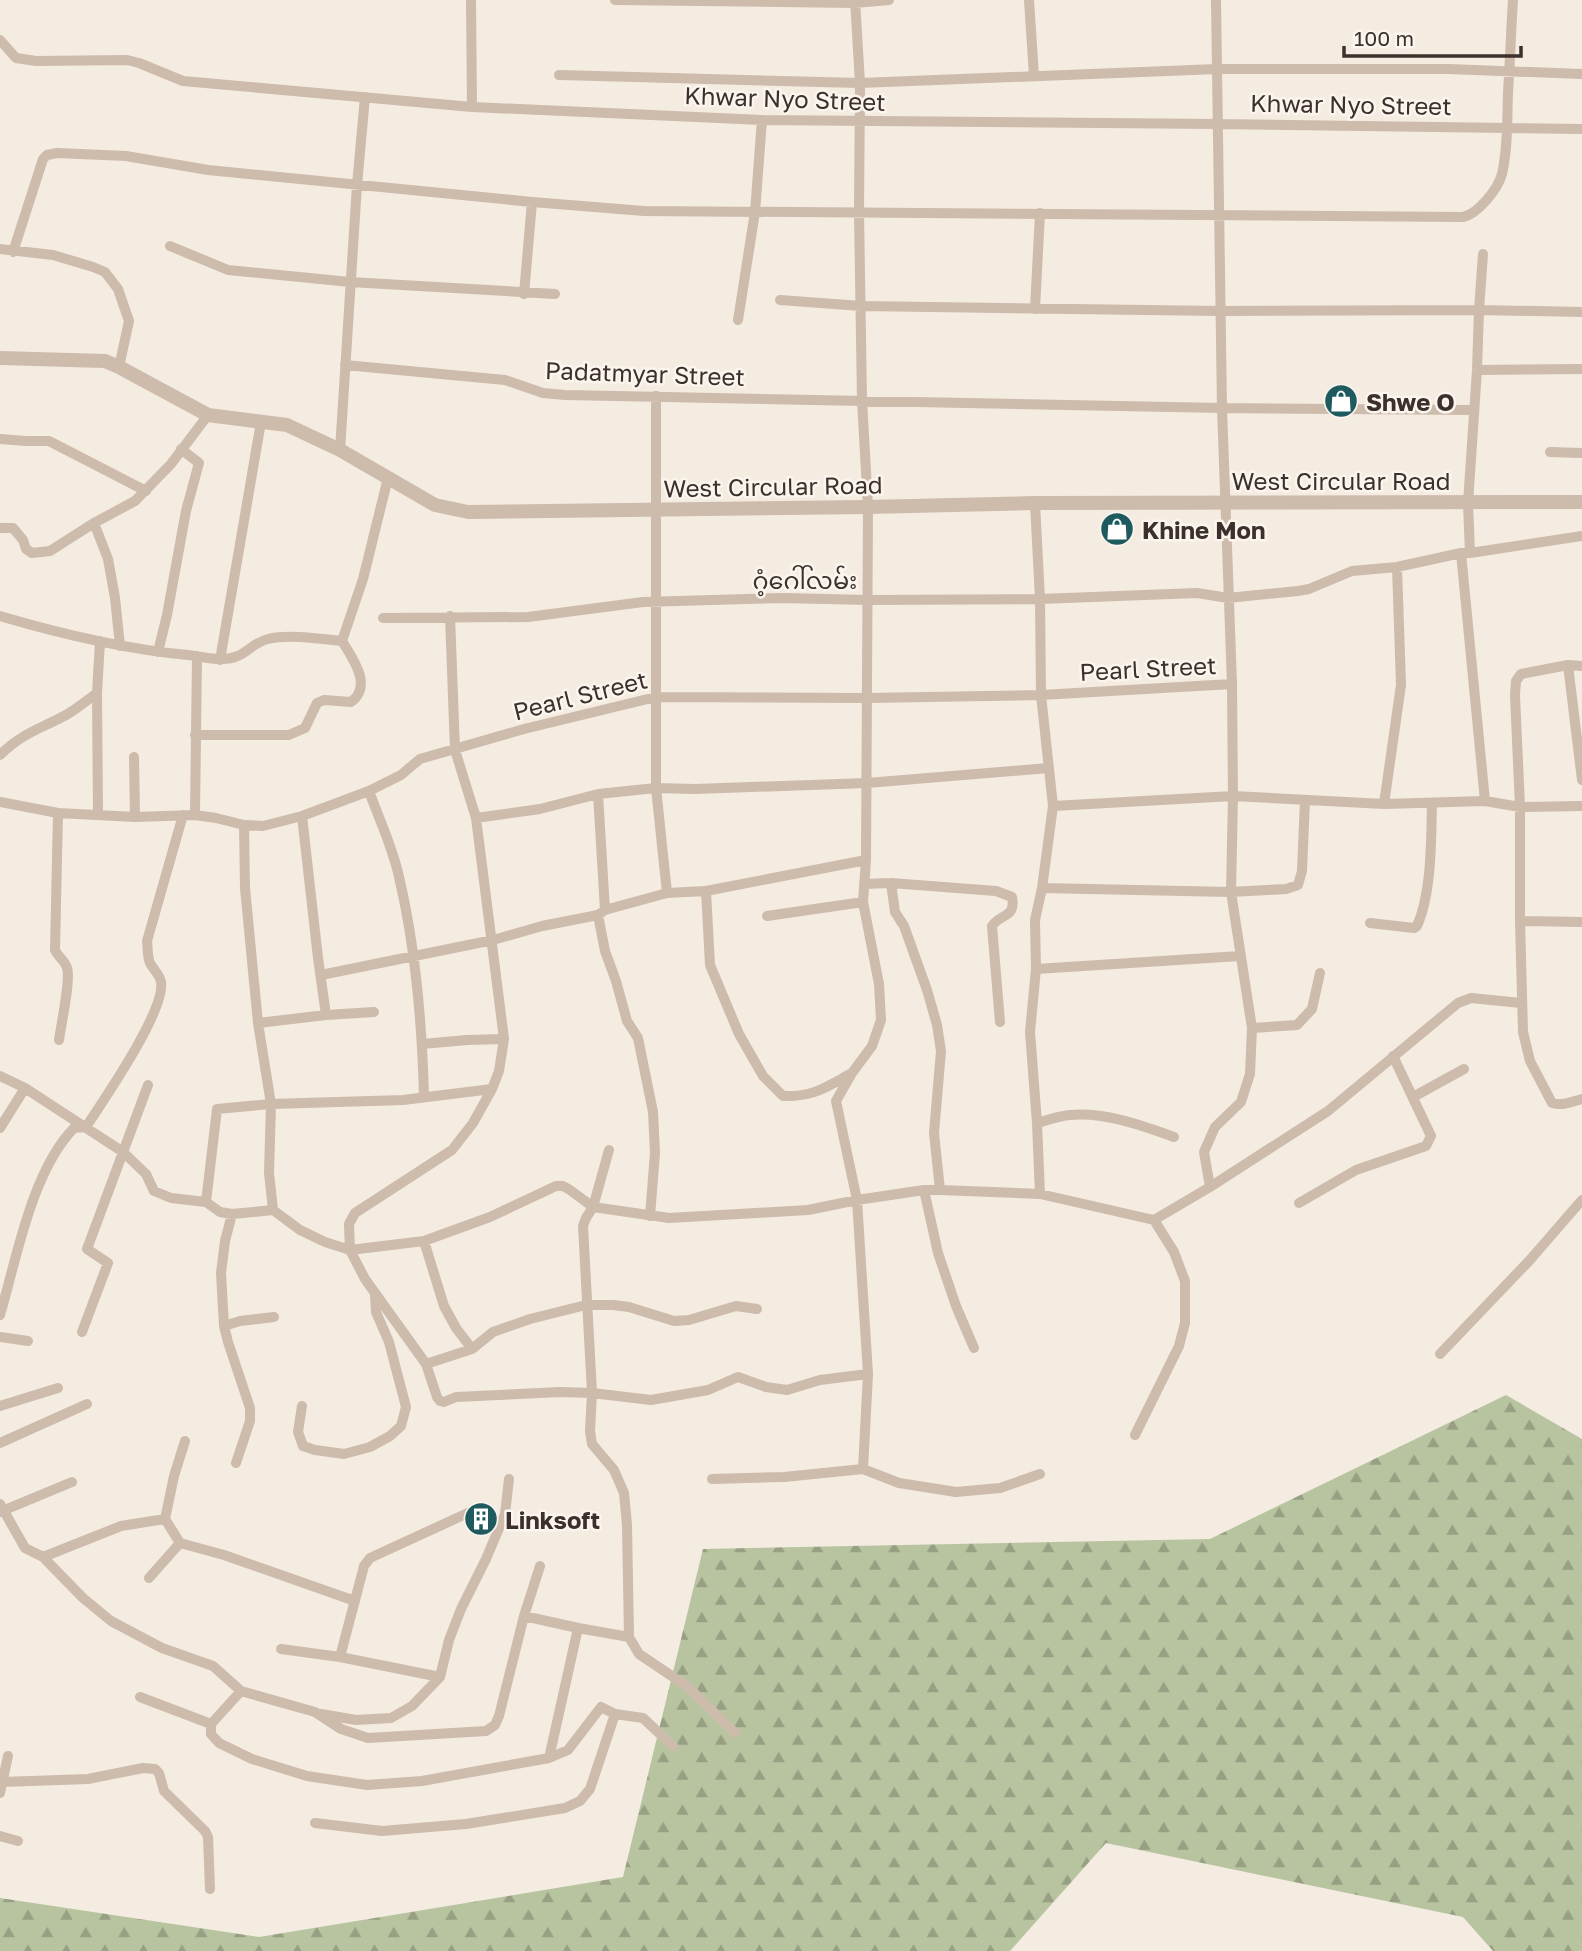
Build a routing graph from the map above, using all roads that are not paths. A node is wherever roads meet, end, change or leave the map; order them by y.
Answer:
1 (471, 0) edge
2 (615, 0) edge
3 (888, 0) edge
4 (1029, 0) edge
5 (1216, 0) edge
6 (1513, 0) edge
7 (855, 1) edge
8 (0, 40) edge
9 (1217, 69) junction
10 (1509, 71) junction
11 (1582, 74) edge
12 (559, 75) dead end
13 (1034, 76) junction
14 (860, 83) junction
15 (365, 97) junction
16 (472, 107) junction
17 (762, 120) junction
18 (860, 122) junction
19 (1218, 124) junction
20 (1507, 127) junction
21 (1582, 129) edge
22 (357, 185) junction
23 (532, 202) junction
24 (755, 212) junction
25 (859, 212) junction
26 (1040, 213) junction
27 (1218, 215) junction
28 (170, 246) dead end
29 (0, 249) edge
30 (13, 252) junction
31 (1483, 254) dead end
32 (350, 282) junction
33 (524, 293) junction
34 (555, 295) dead end
35 (780, 300) dead end
36 (861, 306) junction
37 (1035, 309) junction
38 (1479, 310) junction
39 (1220, 311) junction
40 (1582, 312) edge
41 (738, 320) dead end
42 (0, 358) edge
43 (345, 365) junction
44 (119, 366) junction
45 (1582, 369) edge
46 (1477, 370) junction
47 (656, 396) junction
48 (862, 400) junction
49 (1222, 408) junction
50 (1474, 410) junction
51 (208, 415) junction
52 (261, 422) junction
53 (0, 439) edge
54 (181, 449) junction
55 (340, 450) junction
56 (1550, 452) dead end
57 (1582, 453) edge
58 (388, 478) junction
59 (146, 491) junction
60 (1582, 502) edge
61 (1035, 503) junction
62 (1224, 503) junction
63 (1468, 503) junction
64 (868, 508) junction
65 (655, 510) junction
66 (94, 523) junction
67 (0, 528) edge
68 (1582, 536) edge
69 (1465, 553) junction
70 (1397, 567) junction
71 (1228, 598) junction
72 (1040, 599) junction
73 (868, 600) junction
74 (655, 601) junction
75 (0, 616) edge
76 (450, 617) junction
77 (383, 618) dead end
78 (100, 640) junction
79 (342, 641) junction
80 (120, 646) junction
81 (158, 652) junction
82 (197, 656) junction
83 (220, 660) junction
84 (1568, 665) junction
85 (1582, 666) edge
86 (1232, 684) junction
87 (97, 693) junction
88 (1041, 695) junction
89 (656, 697) junction
90 (867, 698) junction
91 (195, 735) junction
92 (455, 750) junction
93 (0, 755) edge
94 (134, 757) dead end
95 (1049, 768) junction
96 (1582, 780) edge
97 (867, 783) junction
98 (656, 788) junction
99 (369, 791) junction
100 (598, 794) junction
101 (1233, 796) junction
102 (1305, 800) junction
103 (1485, 801) junction
104 (0, 802) edge
105 (1432, 803) junction
106 (1384, 804) junction
107 (1053, 806) junction
108 (1582, 806) edge
109 (1520, 807) junction
110 (58, 813) junction
111 (98, 814) junction
112 (189, 815) junction
113 (302, 816) junction
114 (135, 817) junction
115 (476, 818) junction
116 (244, 825) junction
117 (866, 860) junction
118 (891, 883) junction
119 (864, 884) junction
120 (1042, 888) junction
121 (706, 891) junction
122 (1231, 892) junction
123 (667, 893) junction
124 (863, 902) junction
125 (601, 912) junction
126 (767, 916) dead end
127 (1520, 920) junction
128 (1582, 922) edge
129 (1370, 923) dead end
130 (493, 940) junction
131 (414, 955) junction
132 (1240, 956) junction
133 (1036, 969) junction
134 (1320, 973) dead end
135 (321, 975) junction
136 (1521, 1003) junction
137 (374, 1012) dead end
138 (326, 1015) junction
139 (1000, 1022) dead end
140 (258, 1023) junction
141 (1252, 1028) junction
142 (504, 1039) junction
143 (59, 1040) dead end
144 (422, 1044) junction
145 (1392, 1056) junction
146 (1464, 1069) dead end
147 (852, 1073) junction
148 (0, 1076) edge
149 (148, 1085) dead end
150 (25, 1088) junction
151 (492, 1089) junction
152 (424, 1096) junction
153 (1413, 1097) junction
154 (1582, 1099) edge
155 (271, 1104) junction
156 (1037, 1123) junction
157 (86, 1127) junction
158 (0, 1128) edge
159 (1174, 1137) dead end
160 (609, 1150) dead end
161 (124, 1152) junction
162 (1210, 1187) junction
163 (924, 1190) junction
164 (940, 1190) junction
165 (1040, 1194) junction
166 (857, 1200) junction
167 (1582, 1200) edge
168 (206, 1202) junction
169 (1299, 1203) dead end
170 (593, 1207) junction
171 (273, 1210) junction
172 (232, 1214) junction
173 (650, 1216) junction
174 (1154, 1220) junction
175 (424, 1241) junction
176 (350, 1250) junction
177 (374, 1292) junction
178 (586, 1305) junction
179 (757, 1309) dead end
180 (0, 1315) edge
181 (274, 1317) dead end
182 (224, 1326) junction
183 (82, 1332) dead end
184 (0, 1337) edge
185 (28, 1341) dead end
186 (974, 1348) dead end
187 (472, 1349) junction
188 (1440, 1354) dead end
189 (426, 1364) junction
190 (868, 1374) junction
191 (58, 1388) dead end
192 (592, 1393) junction
193 (87, 1404) dead end
194 (0, 1406) edge
195 (302, 1406) dead end
196 (1135, 1435) dead end
197 (185, 1441) dead end
198 (0, 1443) edge
199 (236, 1463) dead end
200 (863, 1468) junction
201 (1040, 1474) dead end
202 (509, 1479) dead end
203 (712, 1479) dead end
204 (72, 1482) dead end
205 (1, 1509) edge
206 (470, 1512) dead end
207 (165, 1520) junction
208 (180, 1542) junction
209 (43, 1557) junction
210 (540, 1566) dead end
211 (149, 1578) dead end
212 (355, 1601) junction
213 (524, 1616) junction
214 (578, 1628) junction
215 (629, 1637) junction
216 (281, 1649) dead end
217 (340, 1657) junction
218 (440, 1677) junction
219 (241, 1691) junction
220 (140, 1697) dead end
221 (315, 1712) junction
222 (615, 1714) junction
223 (211, 1724) junction
224 (735, 1733) dead end
225 (673, 1746) dead end
226 (8, 1756) dead end
227 (549, 1758) junction
228 (1, 1787) edge
229 (315, 1823) dead end
230 (0, 1836) edge
231 (19, 1841) dead end
232 (210, 1889) dead end

1 - 16 street
2 - 7 street
3 - 7 street
4 - 13 street
5 - 9 street
6 - 10 street
7 - 14 street
8 - 15 street, Khwar Nyo Street
9 - 10 street
9 - 13 street
9 - 19 street
10 - 11 street
10 - 20 street
12 - 14 street
13 - 14 street
14 - 18 street
15 - 16 street, Khwar Nyo Street
15 - 22 street
16 - 17 street, Khwar Nyo Street
17 - 18 street, Khwar Nyo Street
17 - 24 street
18 - 19 street, Khwar Nyo Street
18 - 25 street
19 - 20 street, Khwar Nyo Street
19 - 27 street
20 - 21 street, Khwar Nyo Street
20 - 27 street
22 - 23 street
22 - 30 street
22 - 32 street
23 - 24 street
23 - 33 street
24 - 25 street
24 - 41 street
25 - 26 street
25 - 36 street
26 - 27 street
26 - 37 street
27 - 39 street
28 - 32 street
29 - 30 street
30 - 44 street
31 - 38 street
32 - 33 street
32 - 43 street
33 - 34 street
35 - 36 street
36 - 37 street
36 - 48 street
37 - 39 street
38 - 39 street
38 - 40 street
38 - 46 street
39 - 49 street
42 - 44 street, West Circular Road
43 - 47 street, Padatmyar Street
43 - 55 street
44 - 51 street, West Circular Road
45 - 46 street
46 - 50 street
47 - 48 street, Padatmyar Street
47 - 65 street
48 - 49 street, Padatmyar Street
48 - 64 street
49 - 50 street, Padatmyar Street
49 - 62 street
50 - 63 street
51 - 52 street, West Circular Road
51 - 54 street
52 - 55 street, West Circular Road
52 - 83 street
53 - 59 street
54 - 59 street
54 - 81 street
55 - 58 street, West Circular Road
56 - 57 street
58 - 65 street, West Circular Road
58 - 79 street
59 - 66 street
60 - 63 street, West Circular Road
61 - 62 street, West Circular Road
61 - 64 street, West Circular Road
61 - 72 street
62 - 63 street, West Circular Road
62 - 71 street
63 - 69 street
64 - 65 street, West Circular Road
64 - 73 street
65 - 74 street
66 - 67 street
66 - 80 street
68 - 69 street, ဂံ့ဂေါ်လမ်း
69 - 70 street, ဂံ့ဂေါ်လမ်း
69 - 103 street
70 - 71 street, ဂံ့ဂေါ်လမ်း
70 - 106 street
71 - 72 street, ဂံ့ဂေါ်လမ်း
71 - 86 street
72 - 73 street, ဂံ့ဂေါ်လမ်း
72 - 88 street
73 - 74 street, ဂံ့ဂေါ်လမ်း
73 - 90 street
74 - 76 street, ဂံ့ဂေါ်လမ်း
74 - 89 street
75 - 78 street
76 - 77 street, ဂံ့ဂေါ်လမ်း
76 - 92 street
78 - 80 street
78 - 87 street
79 - 83 street
79 - 91 street
80 - 81 street
81 - 82 street
82 - 83 street
82 - 91 street
84 - 85 street
84 - 96 street
84 - 109 street
86 - 88 street, Pearl Street
86 - 101 street
87 - 93 street
87 - 111 street
88 - 90 street, Pearl Street
88 - 95 street
89 - 90 street, Pearl Street
89 - 92 street, Pearl Street
89 - 98 street
90 - 97 street
91 - 112 street
92 - 99 street, Pearl Street
92 - 115 street
94 - 114 street
95 - 97 street
95 - 107 street
97 - 98 street
97 - 117 street
98 - 100 street
98 - 123 street
99 - 113 street, Pearl Street
99 - 131 street
100 - 115 street
100 - 125 street
101 - 102 street
101 - 107 street
101 - 122 street
102 - 106 street
102 - 122 street
103 - 105 street
103 - 109 street
104 - 110 street, Pearl Street
105 - 106 street
105 - 129 street
107 - 120 street
108 - 109 street
109 - 127 street
110 - 111 street, Pearl Street
110 - 143 street
111 - 114 street, Pearl Street
112 - 114 street, Pearl Street
112 - 116 street, Pearl Street
112 - 157 street
113 - 116 street, Pearl Street
113 - 135 street
115 - 130 street
116 - 140 street
117 - 119 street
117 - 121 street
118 - 119 street
118 - 139 street
118 - 164 street
119 - 124 street
120 - 122 street
120 - 133 street
121 - 123 street
121 - 147 street
122 - 132 street
123 - 125 street
124 - 126 street
124 - 147 street
125 - 130 street
125 - 173 street
127 - 128 street
127 - 136 street
130 - 131 street
130 - 142 street
131 - 135 street
131 - 144 street
132 - 133 street
132 - 141 street
133 - 156 street
134 - 141 street
135 - 138 street
136 - 145 street
136 - 154 street
137 - 138 street
138 - 140 street
140 - 155 street
141 - 162 street
142 - 144 street
142 - 151 street
144 - 152 street
145 - 153 street
145 - 162 street
146 - 153 street
147 - 166 street
148 - 150 street
149 - 161 street
150 - 157 street
150 - 158 street
151 - 152 street
151 - 176 street
152 - 155 street
153 - 169 street
155 - 168 street
155 - 171 street
156 - 159 street
156 - 165 street
157 - 161 street
157 - 180 street
160 - 170 street
161 - 168 street
161 - 183 street
162 - 174 street
163 - 164 street
163 - 166 street
163 - 186 street
164 - 165 street
165 - 174 street
166 - 173 street
166 - 190 street
167 - 188 street
168 - 172 street
170 - 173 street
170 - 175 street
170 - 178 street
171 - 172 street
171 - 176 street
172 - 182 street
174 - 196 street
175 - 176 street
175 - 187 street
176 - 177 street
177 - 189 street
177 - 195 street
178 - 179 street
178 - 187 street
178 - 192 street
181 - 182 street
182 - 199 street
184 - 185 street
187 - 189 street
189 - 192 street
190 - 192 street
190 - 200 street
191 - 194 street
192 - 215 street
193 - 198 street
197 - 207 street
200 - 201 street
200 - 203 street
202 - 218 street
204 - 205 street
205 - 209 street
206 - 212 street
207 - 208 street
207 - 209 street
208 - 211 street
208 - 212 street
209 - 219 street
210 - 213 street
212 - 217 street
213 - 214 street
213 - 221 street
214 - 215 street
214 - 227 street
215 - 224 street
216 - 217 street
217 - 218 street
218 - 221 street
219 - 221 street
219 - 223 street
220 - 223 street
222 - 225 street
222 - 227 street
222 - 229 street
223 - 227 street
226 - 228 street
228 - 232 street
230 - 231 street

